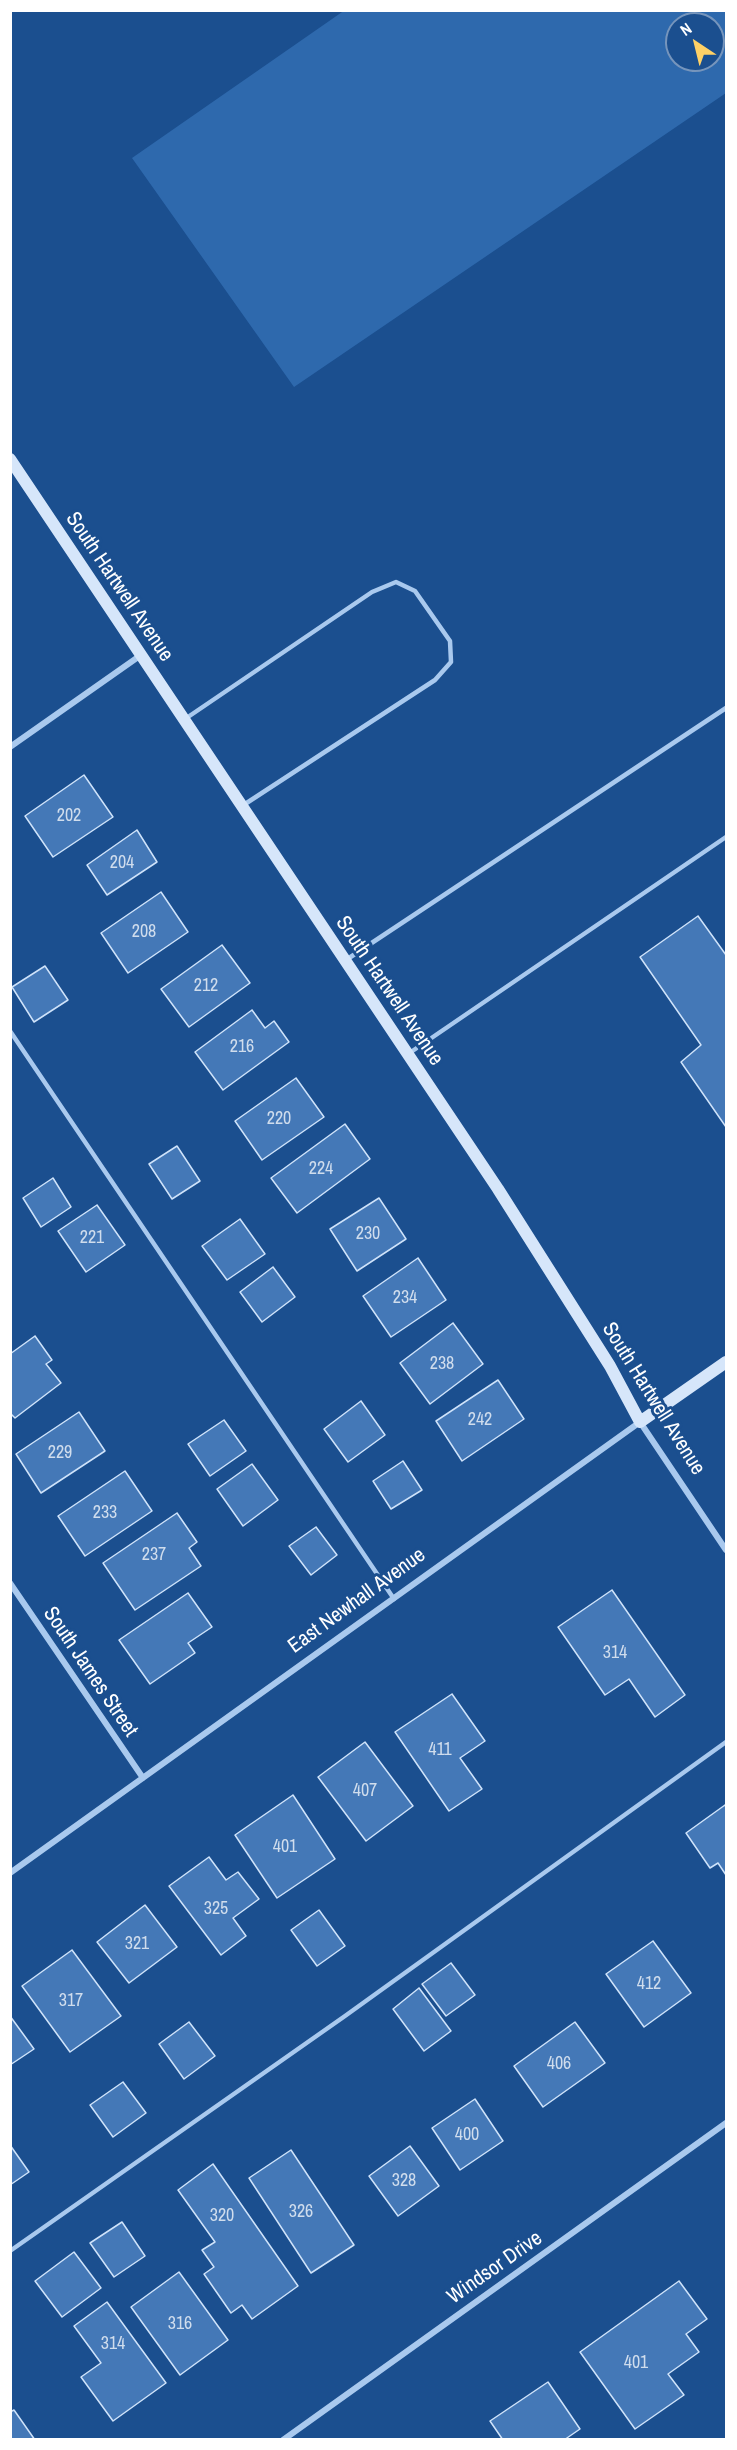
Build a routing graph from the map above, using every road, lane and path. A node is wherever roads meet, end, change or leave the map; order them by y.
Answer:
1 (10, 459) edge
2 (141, 655) junction
3 (726, 708) edge
4 (184, 720) junction
5 (10, 747) edge
6 (242, 806) junction
7 (726, 837) edge
8 (345, 960) junction
9 (10, 1031) edge
10 (408, 1054) junction
11 (726, 1362) edge
12 (640, 1422) junction
13 (726, 1550) edge
14 (10, 1583) edge
15 (394, 1599) junction
16 (726, 1742) edge
17 (143, 1779) junction
18 (10, 1873) edge
19 (726, 2123) edge
20 (10, 2251) edge
21 (283, 2439) edge

1 - 2 street, South Hartwell Avenue
2 - 4 street, South Hartwell Avenue
2 - 5 street
3 - 8 lane
4 - 6 street, South Hartwell Avenue
4 - 6 lane
6 - 8 street, South Hartwell Avenue
7 - 10 lane
8 - 10 street, South Hartwell Avenue
9 - 15 lane
10 - 12 street, South Hartwell Avenue
11 - 12 street, East Newhall Avenue
12 - 13 street, South Hartwell Avenue
12 - 15 street, East Newhall Avenue
14 - 17 street, South James Street
15 - 17 street, East Newhall Avenue
16 - 20 lane
17 - 18 street, East Newhall Avenue
19 - 21 street, Windsor Drive

